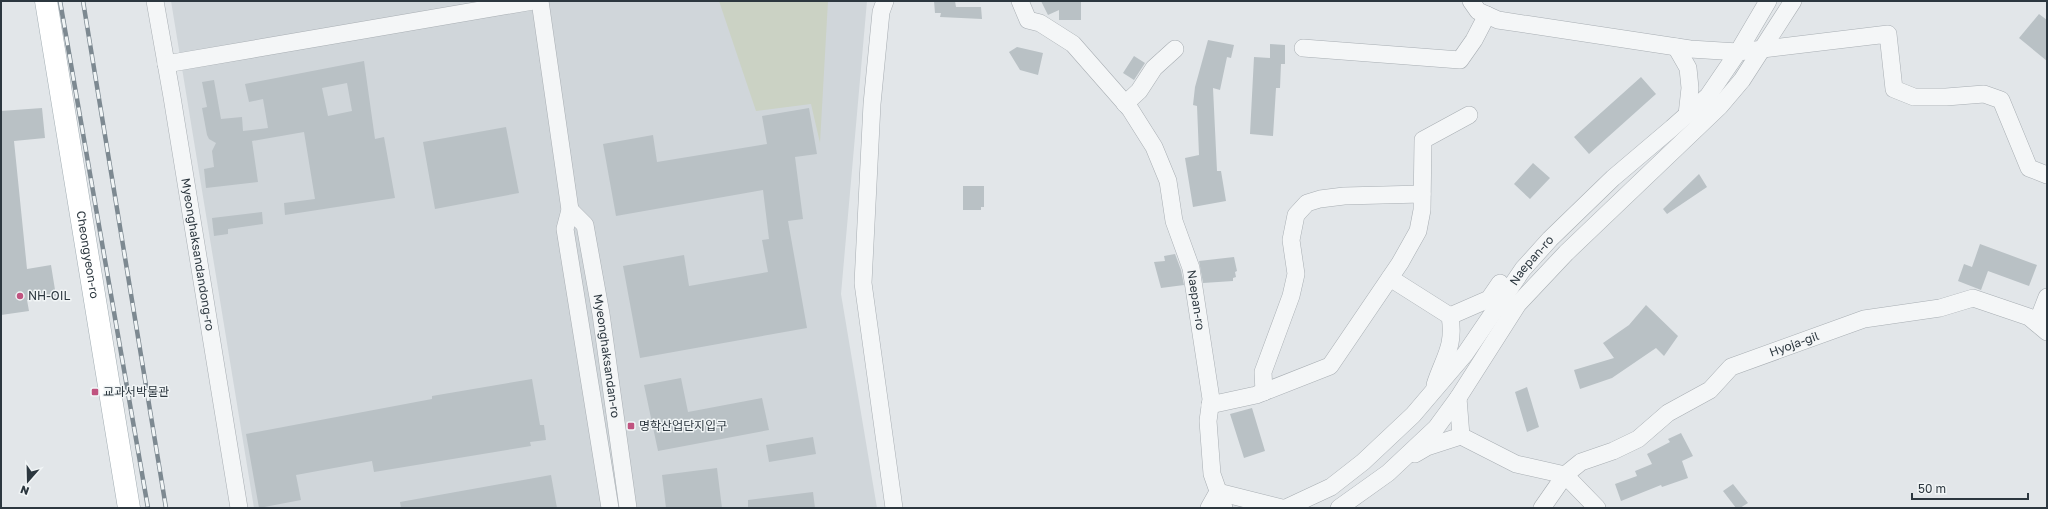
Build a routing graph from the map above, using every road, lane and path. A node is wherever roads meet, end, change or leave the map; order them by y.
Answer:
1 (46, 1) edge
2 (154, 1) edge
3 (533, 1) edge
4 (540, 1) edge
5 (884, 1) edge
6 (1020, 1) edge
7 (1471, 1) edge
8 (1768, 1) edge
9 (1794, 1) edge
10 (1487, 15) junction
11 (1676, 47) junction
12 (1303, 48) dead end
13 (1175, 49) dead end
14 (1763, 50) junction
15 (1738, 52) junction
16 (166, 64) junction
17 (1125, 104) junction
18 (1469, 115) dead end
19 (1687, 115) junction
20 (2047, 175) edge
21 (1422, 194) junction
22 (570, 210) junction
23 (1529, 263) junction
24 (1390, 278) junction
25 (2047, 297) edge
26 (1450, 316) junction
27 (2042, 328) edge
28 (1264, 392) junction
29 (1431, 396) junction
30 (1458, 398) junction
31 (1210, 405) junction
32 (1461, 436) junction
33 (1399, 463) junction
34 (1565, 475) junction
35 (1218, 492) junction
36 (129, 508) edge
37 (239, 508) edge
38 (610, 508) edge
39 (628, 508) edge
40 (894, 508) edge
41 (1209, 508) edge
42 (1224, 508) edge
43 (1282, 508) edge
44 (1286, 508) edge
45 (1339, 508) edge
46 (1542, 508) edge
47 (1597, 508) edge

1 - 36 main road, Cheongyeon-ro
2 - 16 street, Myeonghaksandandong-ro
3 - 16 street
4 - 22 street, Myeonghaksandan-ro
5 - 40 street
6 - 17 street, Naepan-ro
7 - 10 street
8 - 15 street, Naepan-ro
9 - 14 street, Naepan-ro
10 - 11 street
10 - 12 street
11 - 15 street
11 - 19 street
13 - 17 street
14 - 15 street
14 - 20 street
14 - 30 street, Naepan-ro
15 - 19 street, Naepan-ro
16 - 37 street, Myeonghaksandandong-ro
17 - 31 street, Naepan-ro
18 - 21 street
19 - 23 street, Naepan-ro
21 - 24 street
21 - 28 street
22 - 38 street, Myeonghaksandan-ro
22 - 39 street, Myeonghaksandan-ro
23 - 26 street
23 - 29 street, Naepan-ro
24 - 26 street
24 - 28 street
25 - 27 street
26 - 29 street
27 - 34 street, Hyoja-gil
28 - 31 street
29 - 44 street, Naepan-ro
30 - 32 street
30 - 33 street, Naepan-ro
31 - 35 street, Naepan-ro
32 - 33 street
32 - 34 street
33 - 45 street, Naepan-ro
34 - 46 street, Hyoja-gil
34 - 47 street
35 - 41 street
35 - 42 street, Naepan-ro
35 - 43 street

